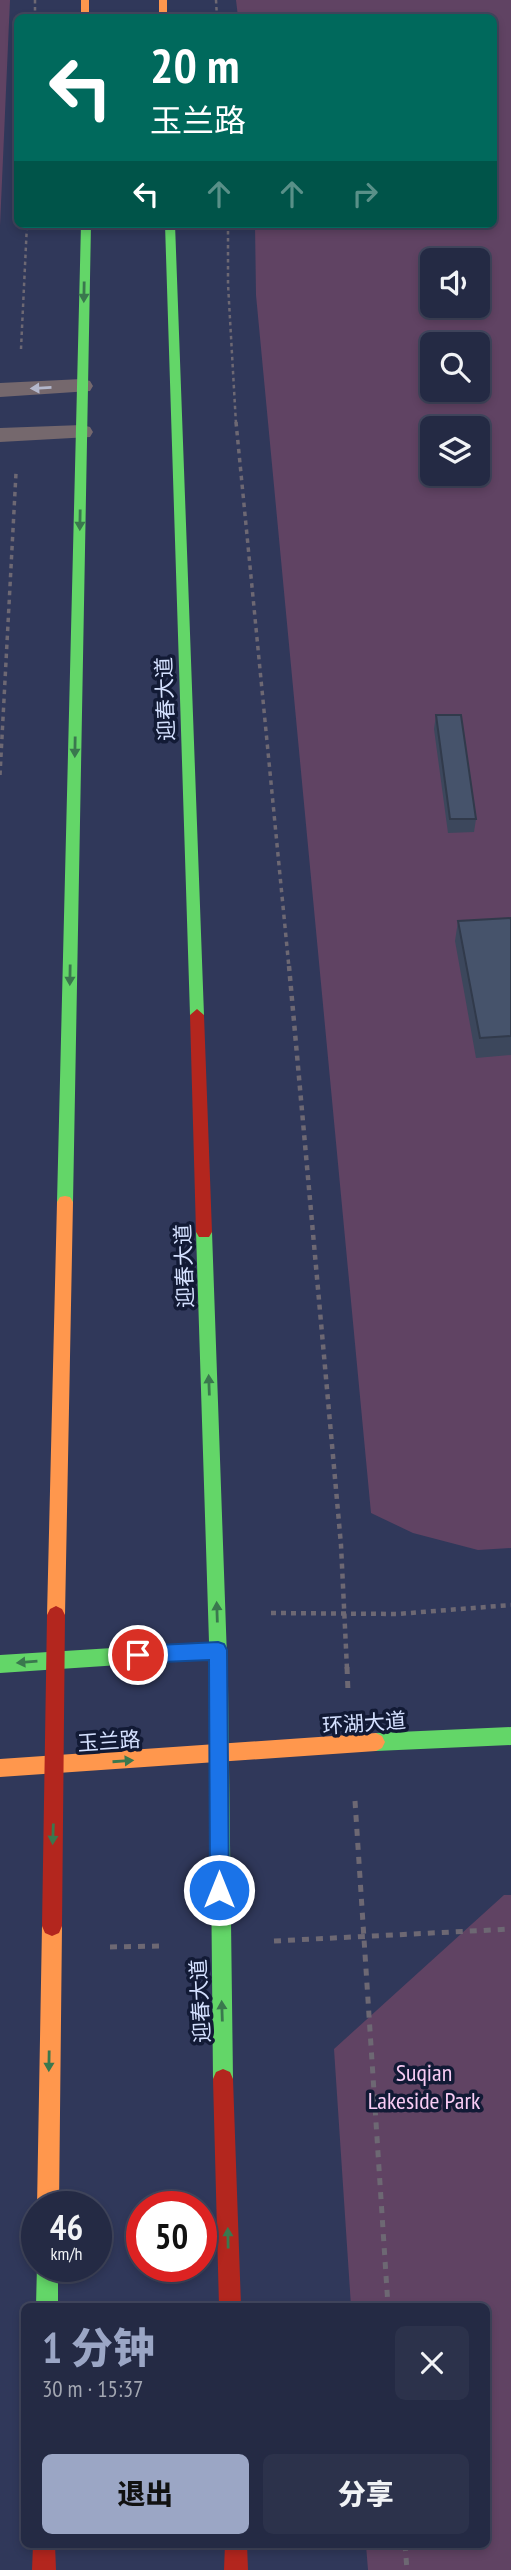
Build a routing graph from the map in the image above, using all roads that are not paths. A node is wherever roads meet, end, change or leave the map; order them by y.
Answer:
1 (86, 228) edge
2 (170, 228) edge
3 (82, 386) junction
4 (10, 389) edge
5 (82, 432) junction
6 (9, 435) edge
7 (218, 1650) junction
8 (58, 1659) junction
9 (0, 1664) edge
10 (511, 1736) edge
11 (220, 1754) junction
12 (55, 1765) junction
13 (0, 1768) edge
14 (48, 2191) edge
15 (47, 2282) edge
16 (47, 2303) edge
17 (230, 2303) edge
18 (44, 2548) edge
19 (236, 2548) edge
20 (44, 2570) edge
21 (236, 2570) edge

1 -> 3 main road
7 -> 2 main road, 迎春大道
3 -> 4 lane
3 - 5 main road
5 - 6 lane
5 -> 8 main road
7 - 8 main road
7 - 11 main road, 迎春大道
8 -> 9 main road
8 - 12 main road
10 - 11 main road, 环湖大道
12 -> 11 main road, 玉兰路
17 -> 11 main road, 迎春大道
12 - 13 main road, 玉兰路
12 -> 14 main road
15 - 16 main road
18 - 20 main road
19 - 21 main road

